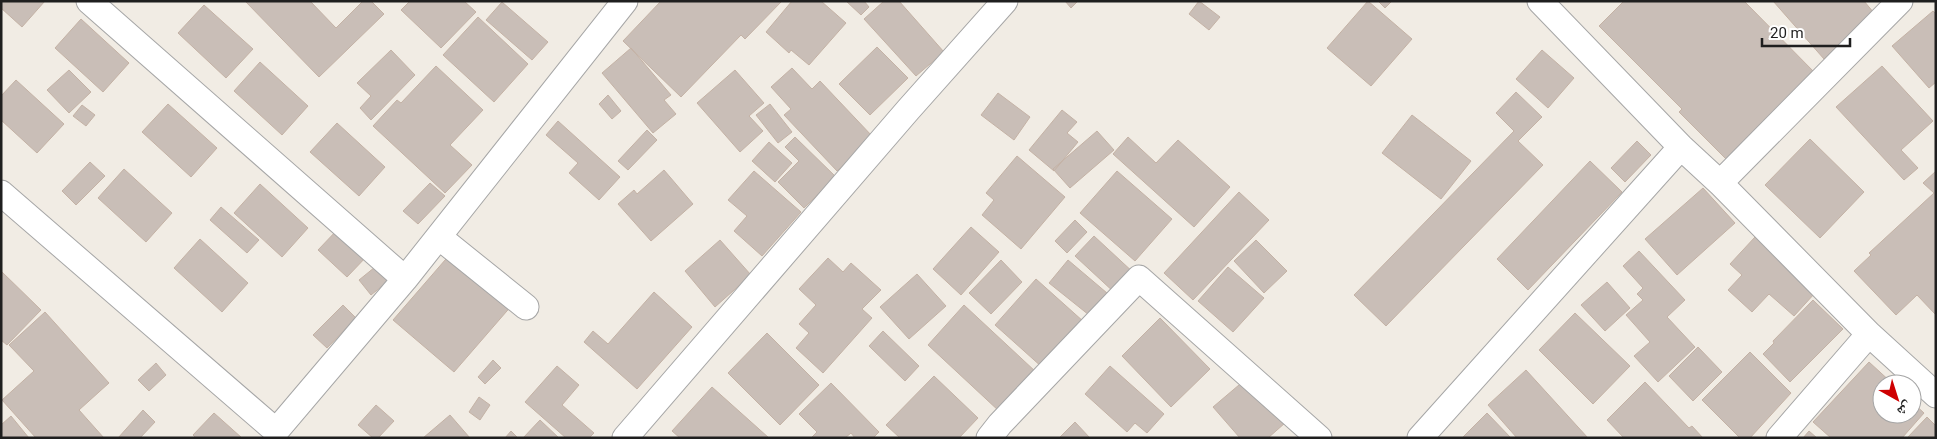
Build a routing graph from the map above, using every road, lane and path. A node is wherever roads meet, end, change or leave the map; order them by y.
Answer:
1 (89, 1) edge
2 (625, 1) edge
3 (1005, 1) edge
4 (1900, 1) edge
5 (1554, 6) edge
6 (1681, 147) junction
7 (1720, 183) junction
8 (1, 193) edge
9 (438, 238) junction
10 (405, 280) junction
11 (526, 307) dead end
12 (1869, 334) junction
13 (1936, 395) edge
14 (625, 438) edge
15 (989, 438) edge
16 (1319, 438) edge
17 (1420, 438) edge
18 (1779, 438) edge

1 - 10 street
2 - 9 street
3 - 14 street
4 - 7 street
5 - 6 street
6 - 7 street
6 - 17 street
7 - 12 street
8 - 10 street
9 - 10 street
9 - 11 street
12 - 13 street
12 - 18 street
15 - 16 street

